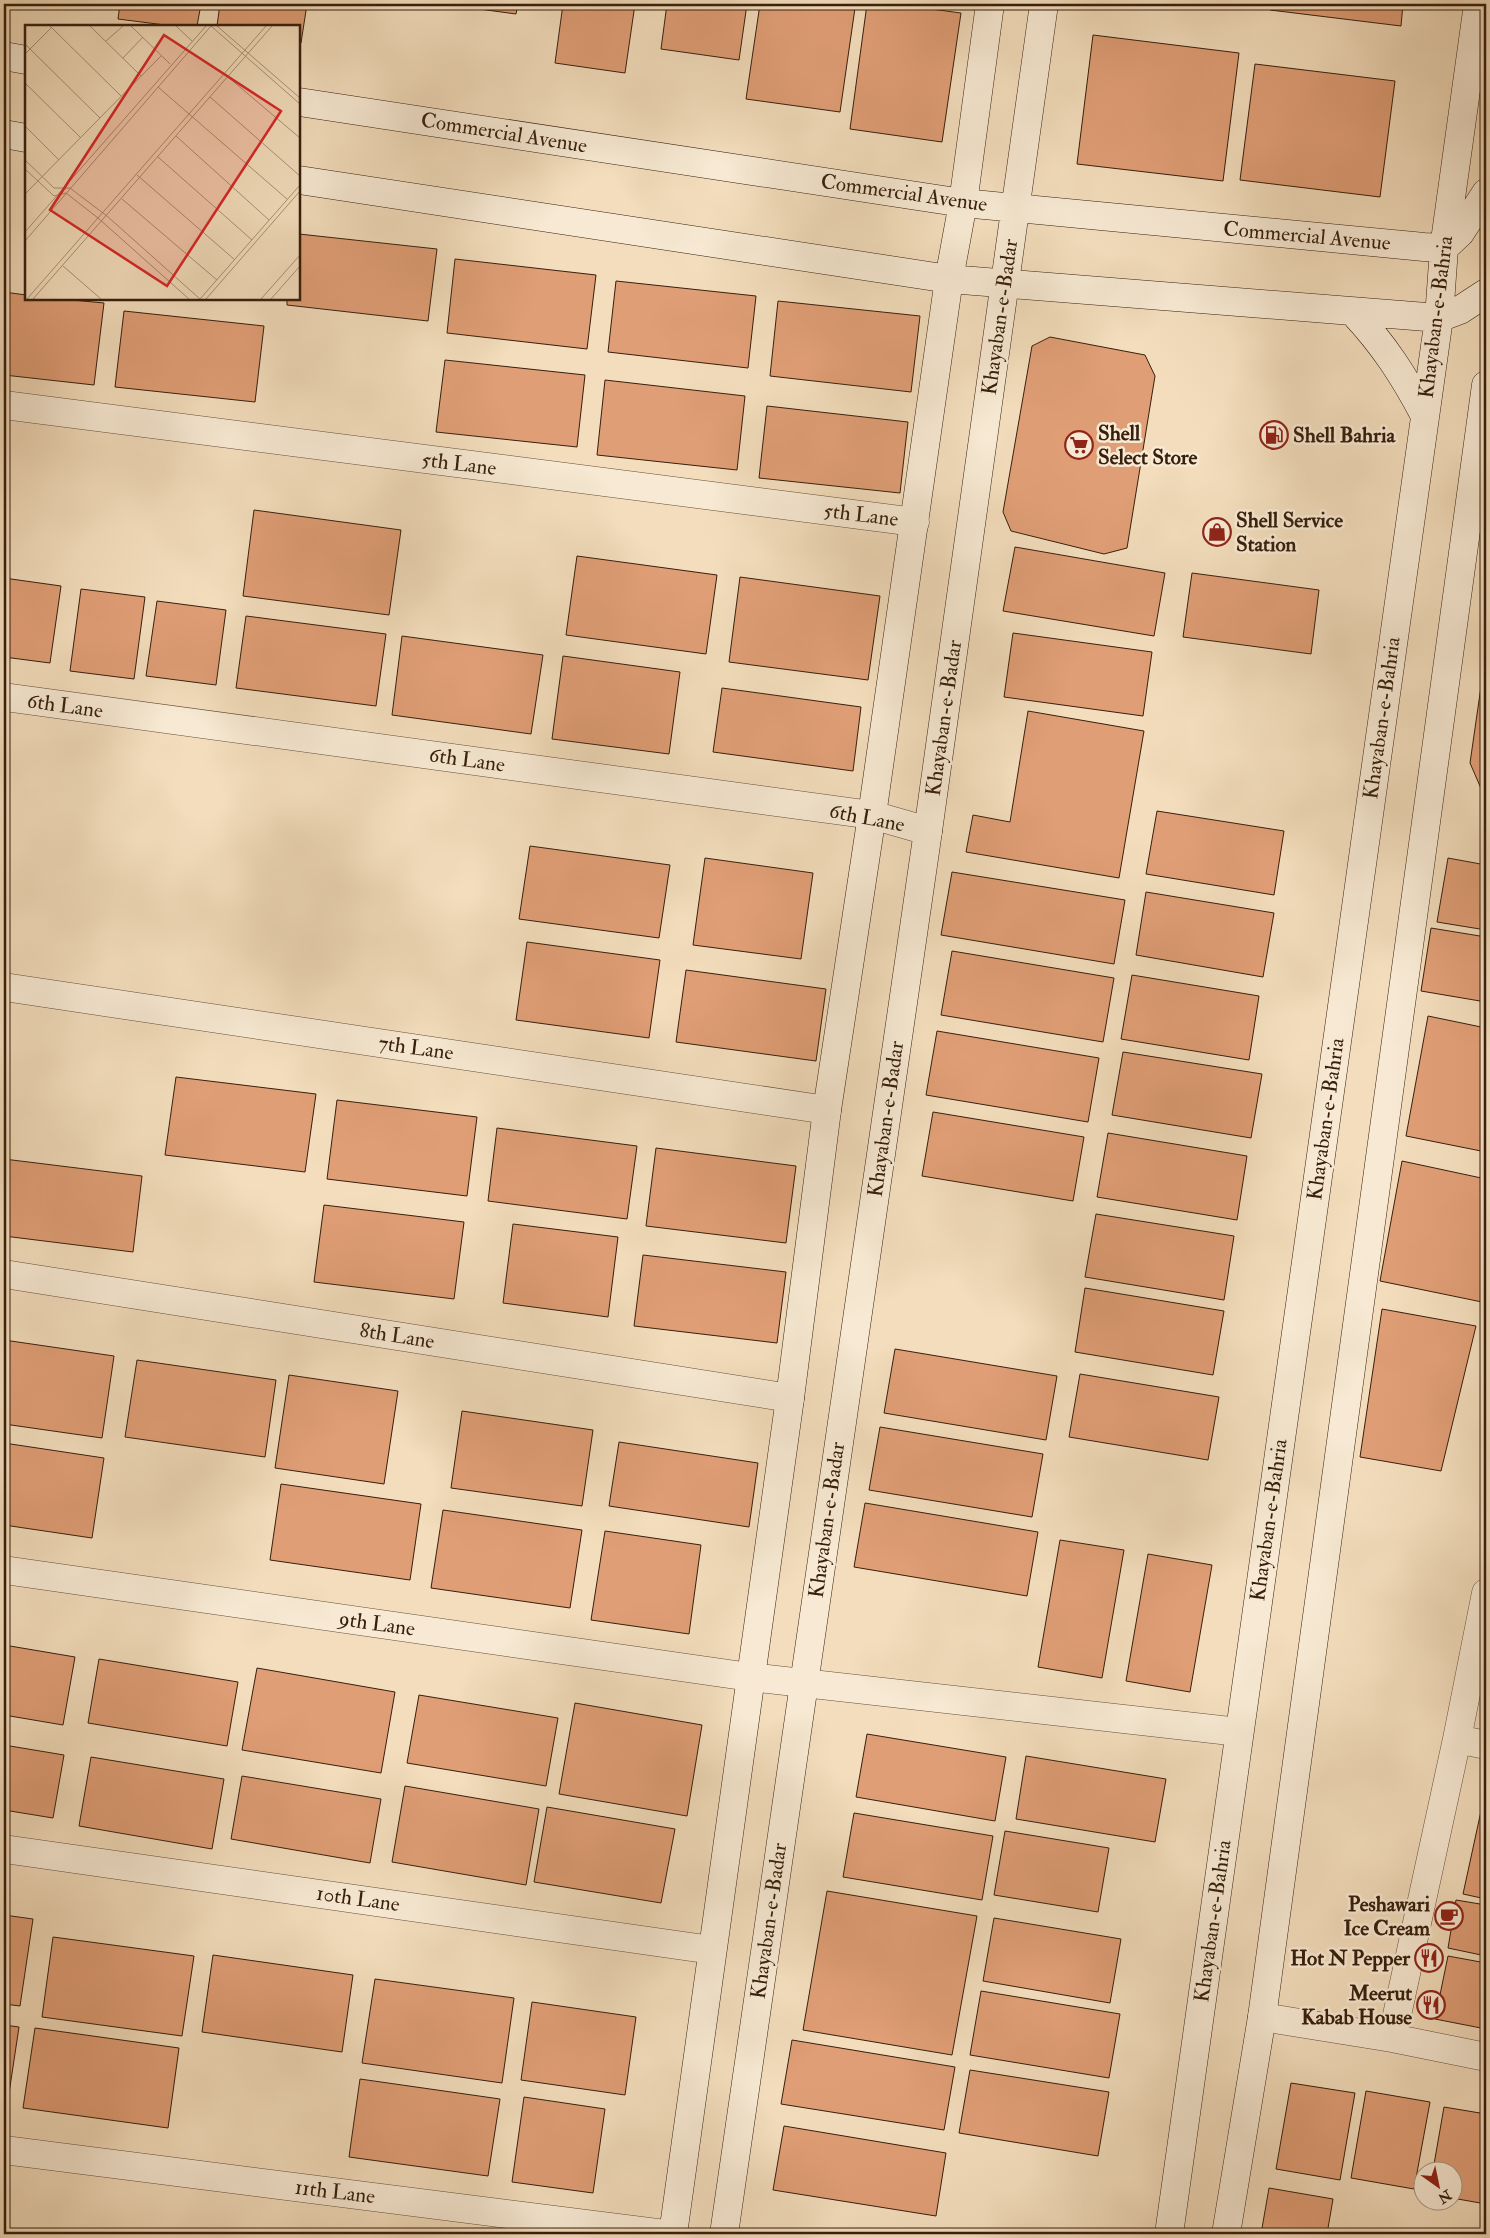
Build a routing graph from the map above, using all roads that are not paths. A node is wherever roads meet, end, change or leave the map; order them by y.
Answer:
1 (990, 4) edge
2 (1044, 4) edge
3 (1478, 4) edge
4 (4, 56) edge
5 (25, 60) edge
6 (300, 102) edge
7 (4, 134) edge
8 (25, 138) edge
9 (300, 180) edge
10 (1486, 193) edge
11 (963, 203) junction
12 (1016, 208) junction
13 (1444, 248) junction
14 (948, 280) junction
15 (1005, 284) junction
16 (1486, 293) edge
17 (1353, 312) junction
18 (1439, 318) junction
19 (1486, 384) edge
20 (4, 405) edge
21 (1425, 416) junction
22 (915, 522) junction
23 (4, 697) edge
24 (872, 815) junction
25 (928, 831) junction
26 (4, 987) edge
27 (827, 1110) junction
28 (4, 1274) edge
29 (790, 1398) junction
30 (4, 1570) edge
31 (1486, 1593) edge
32 (750, 1677) junction
33 (804, 1683) junction
34 (1239, 1732) junction
35 (1458, 1739) junction
36 (1486, 1745) edge
37 (4, 1849) edge
38 (712, 1950) junction
39 (1262, 2017) junction
40 (1392, 2038) junction
41 (1486, 2058) edge
42 (4, 2150) edge
43 (665, 2234) edge
44 (673, 2234) edge
45 (724, 2234) edge
46 (1169, 2234) edge
47 (1226, 2234) edge

1 - 11 main road
2 - 12 main road, Khayaban-e-Badar
3 - 13 main road, Khayaban-e-Bahria
4 - 5 main road
6 - 11 main road, Commercial Avenue
7 - 8 main road
9 - 14 main road
10 - 13 main road
11 - 12 main road, Commercial Avenue
11 - 14 main road
12 - 13 main road, Commercial Avenue
12 - 15 main road, Khayaban-e-Badar
13 - 18 main road, Khayaban-e-Bahria
14 - 15 main road
14 - 22 main road
15 - 17 main road
15 - 25 main road, Khayaban-e-Badar
16 - 18 main road
17 - 18 main road
17 - 21 main road
18 - 21 main road, Khayaban-e-Bahria
19 - 39 main road
20 - 22 main road, 5th Lane
21 - 34 main road, Khayaban-e-Bahria
22 - 24 main road
23 - 24 main road, 6th Lane
24 - 25 main road, 6th Lane
24 - 27 main road
25 - 33 main road, Khayaban-e-Badar
26 - 27 main road, 7th Lane
27 - 29 main road
28 - 29 main road, 8th Lane
29 - 32 main road
30 - 32 main road, 9th Lane
31 - 35 main road
32 - 33 main road, 9th Lane
32 - 38 main road
33 - 34 main road, 9th Lane
33 - 45 main road, Khayaban-e-Badar
34 - 46 main road, Khayaban-e-Bahria
35 - 36 main road
35 - 40 main road
37 - 38 main road, 10th Lane
38 - 44 main road
39 - 40 main road
39 - 47 main road
40 - 41 main road
42 - 43 main road, 11th Lane

